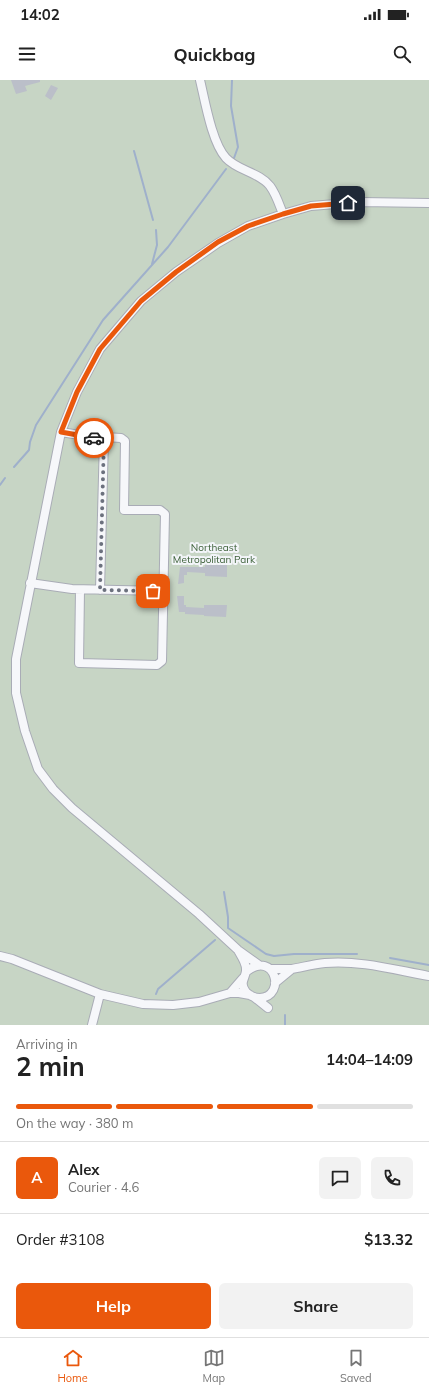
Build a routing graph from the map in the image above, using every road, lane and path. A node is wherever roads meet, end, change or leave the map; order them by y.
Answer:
1 (200, 80) edge
2 (429, 203) edge
3 (283, 214) junction
4 (61, 432) junction
5 (104, 439) junction
6 (30, 583) junction
7 (80, 590) junction
8 (100, 590) junction
9 (163, 591) junction
10 (238, 950) junction
11 (0, 956) edge
12 (259, 965) junction
13 (270, 969) junction
14 (292, 969) junction
15 (247, 970) junction
16 (429, 976) edge
17 (243, 978) junction
18 (276, 983) junction
19 (230, 992) junction
20 (100, 994) junction
21 (270, 994) junction
22 (252, 996) junction
23 (92, 1025) edge

1 - 3 lane
2 - 3 lane
3 - 4 lane
4 - 5 lane
4 - 6 lane
5 - 8 lane
5 - 9 lane
6 - 7 lane
6 - 10 lane
7 - 8 lane
7 - 9 lane
8 - 9 lane
10 - 12 lane
10 - 15 lane
11 - 20 lane
12 - 13 lane
12 - 15 lane
13 - 14 lane
13 - 18 lane
14 - 16 lane
14 - 18 lane
15 - 17 lane
17 - 19 lane
17 - 22 lane
18 - 21 lane
19 - 20 lane
19 - 22 lane
20 - 23 lane
21 - 22 lane
21 - 22 lane

